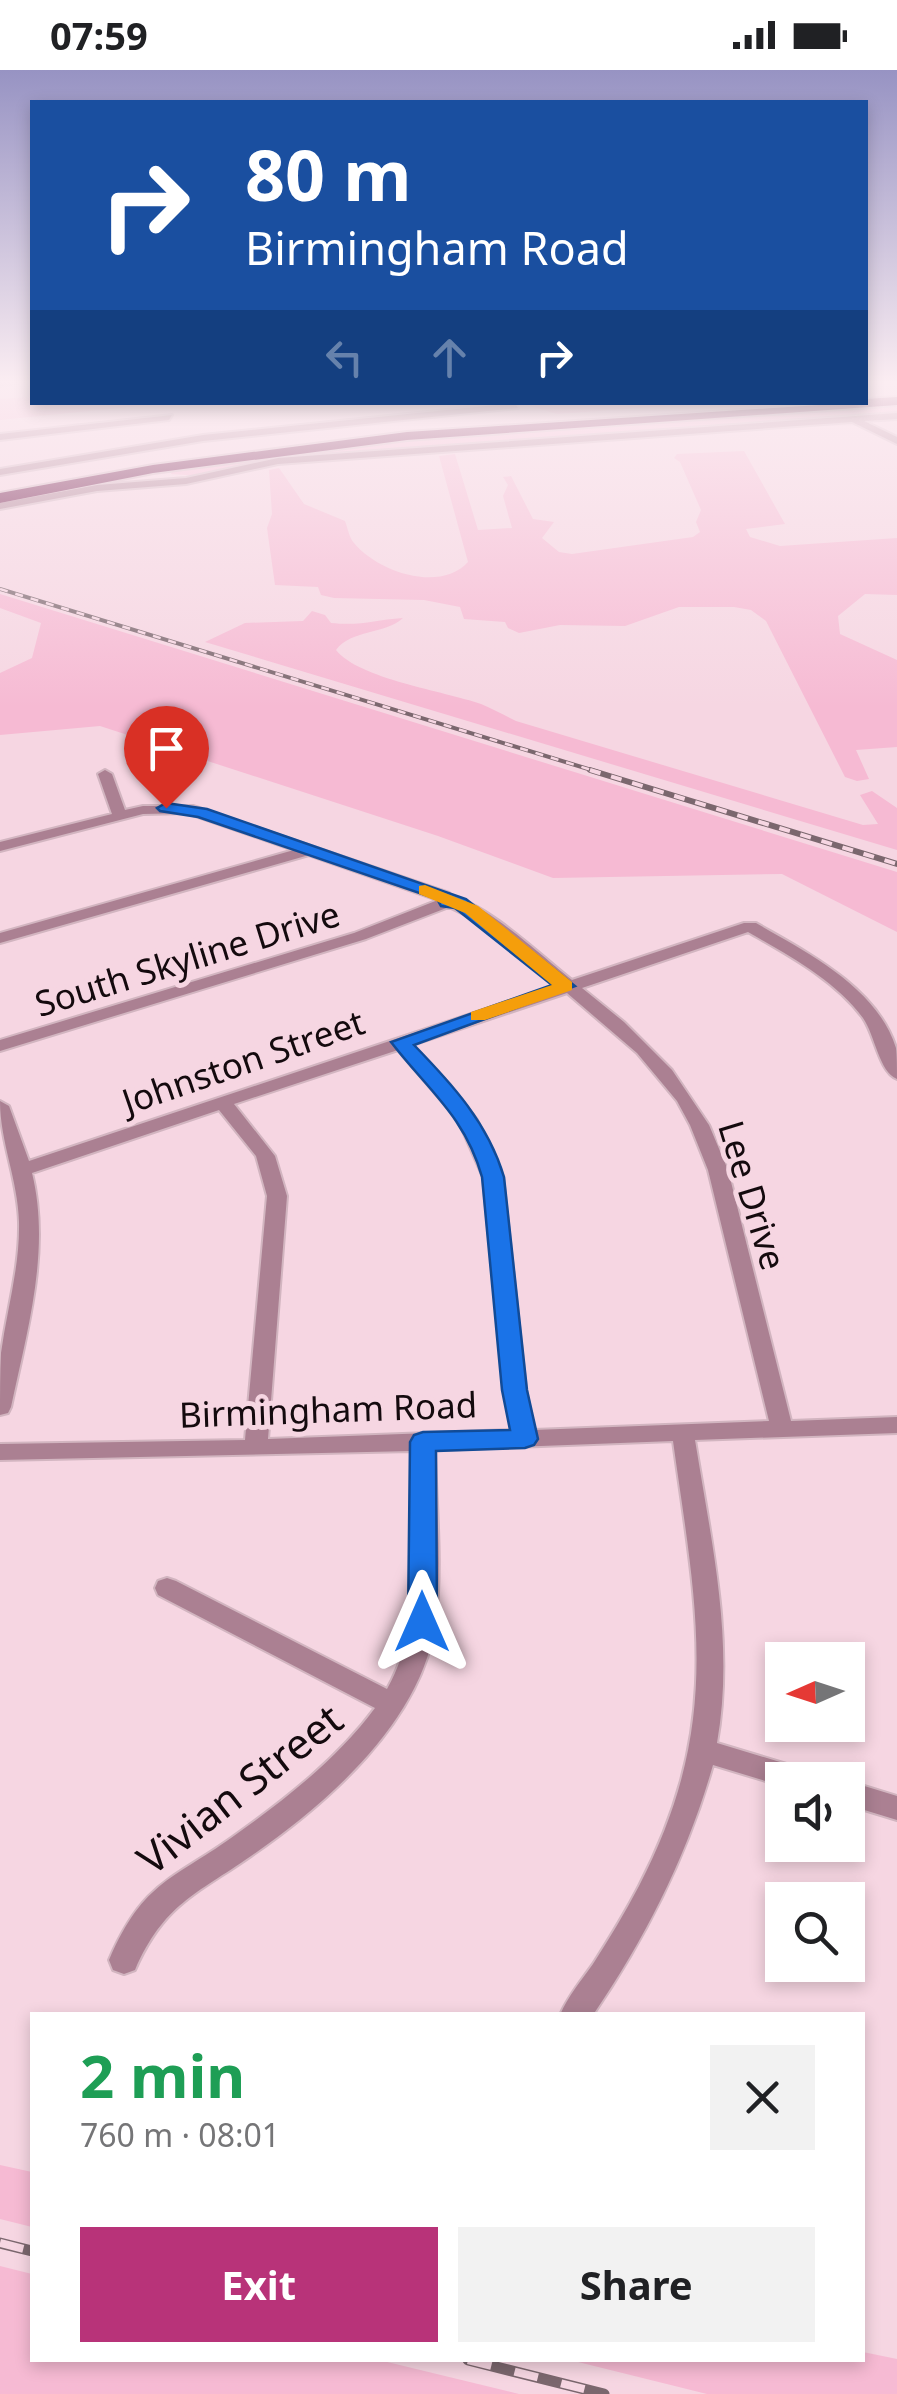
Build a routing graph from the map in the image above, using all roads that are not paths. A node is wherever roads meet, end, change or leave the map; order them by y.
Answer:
1 (38, 489) edge
2 (89, 489) edge
3 (0, 498) edge
4 (0, 506) edge
5 (106, 774) dead end
6 (120, 816) junction
7 (0, 847) edge
8 (311, 850) junction
9 (447, 902) junction
10 (0, 938) edge
11 (566, 986) junction
12 (401, 1042) junction
13 (0, 1046) edge
14 (897, 1074) edge
15 (222, 1103) junction
16 (0, 1106) edge
17 (23, 1169) junction
18 (0, 1407) edge
19 (897, 1425) edge
20 (782, 1428) junction
21 (682, 1434) junction
22 (525, 1439) junction
23 (423, 1442) junction
24 (256, 1448) junction
25 (0, 1452) edge
26 (167, 1588) dead end
27 (393, 1705) junction
28 (702, 1750) junction
29 (765, 1769) edge
30 (865, 1799) edge
31 (897, 1808) edge
32 (124, 1960) dead end
33 (577, 2012) edge

1 - 3 highway
2 - 4 street
5 - 6 street
6 - 7 street, Lee Drive
6 - 8 street, Lee Drive
8 - 9 street, Lee Drive
8 - 10 street
9 - 11 street, Lee Drive
9 - 13 street, South Skyline Drive
11 - 12 street, Johnston Street
11 - 14 street, Johnston Street
11 - 20 street, Lee Drive
12 - 15 street, Johnston Street
12 - 22 street
15 - 17 street, Johnston Street
15 - 24 street
16 - 17 street
17 - 18 street
19 - 20 street, Birmingham Road
20 - 21 street, Birmingham Road
21 - 22 street, Birmingham Road
21 - 28 street
22 - 23 street, Birmingham Road
23 - 24 street, Birmingham Road
23 - 27 street, Vivian Street
24 - 25 street, Birmingham Road
26 - 27 street
27 - 32 street, Vivian Street
28 - 29 street
28 - 33 street
30 - 31 street

